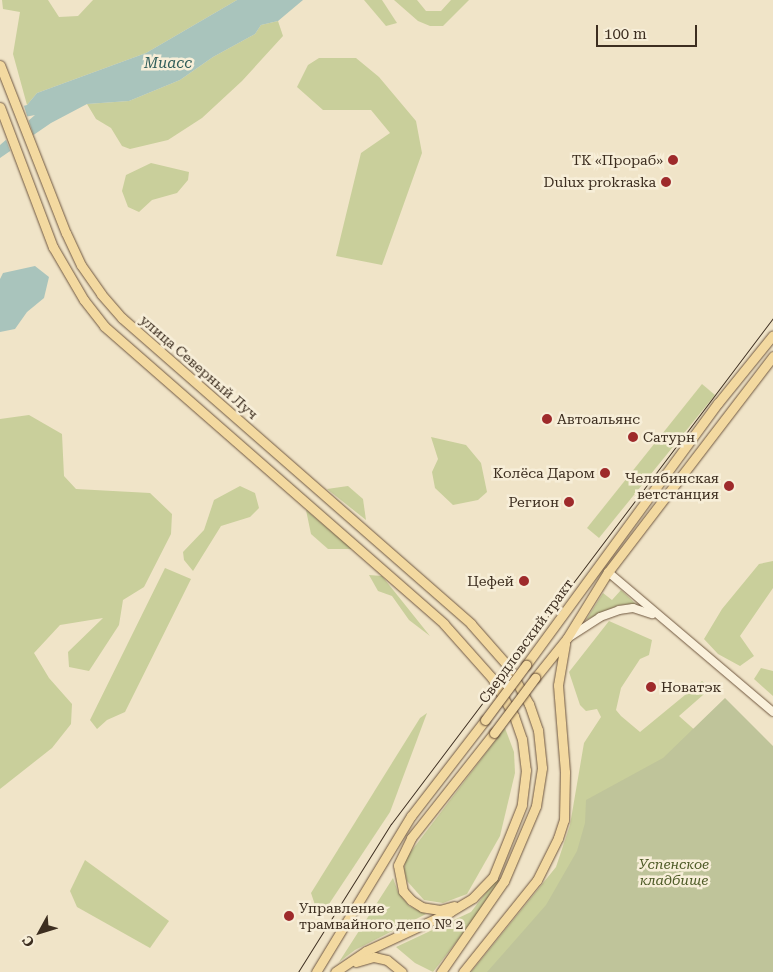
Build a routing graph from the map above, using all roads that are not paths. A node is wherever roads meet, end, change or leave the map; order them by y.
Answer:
1 (0, 65) edge
2 (0, 107) edge
3 (773, 335) edge
4 (773, 356) edge
5 (599, 564) junction
6 (608, 572) junction
7 (661, 618) junction
8 (566, 638) junction
9 (773, 712) edge
10 (473, 898) junction
11 (336, 971) edge
12 (316, 972) edge
13 (402, 972) edge
14 (441, 972) edge
15 (463, 972) edge

1 - 14 main road, улица Северный Луч
2 - 10 main road
3 - 5 main road, Свердловский тракт
4 - 6 main road, Свердловский тракт
5 - 6 main road
5 - 12 main road, Свердловский тракт, bridge
6 - 7 main road
6 - 8 main road, Свердловский тракт
7 - 8 main road
7 - 9 main road
8 - 10 main road, Свердловский тракт, bridge
8 - 15 main road, Свердловский тракт
10 - 11 main road
11 - 13 main road

